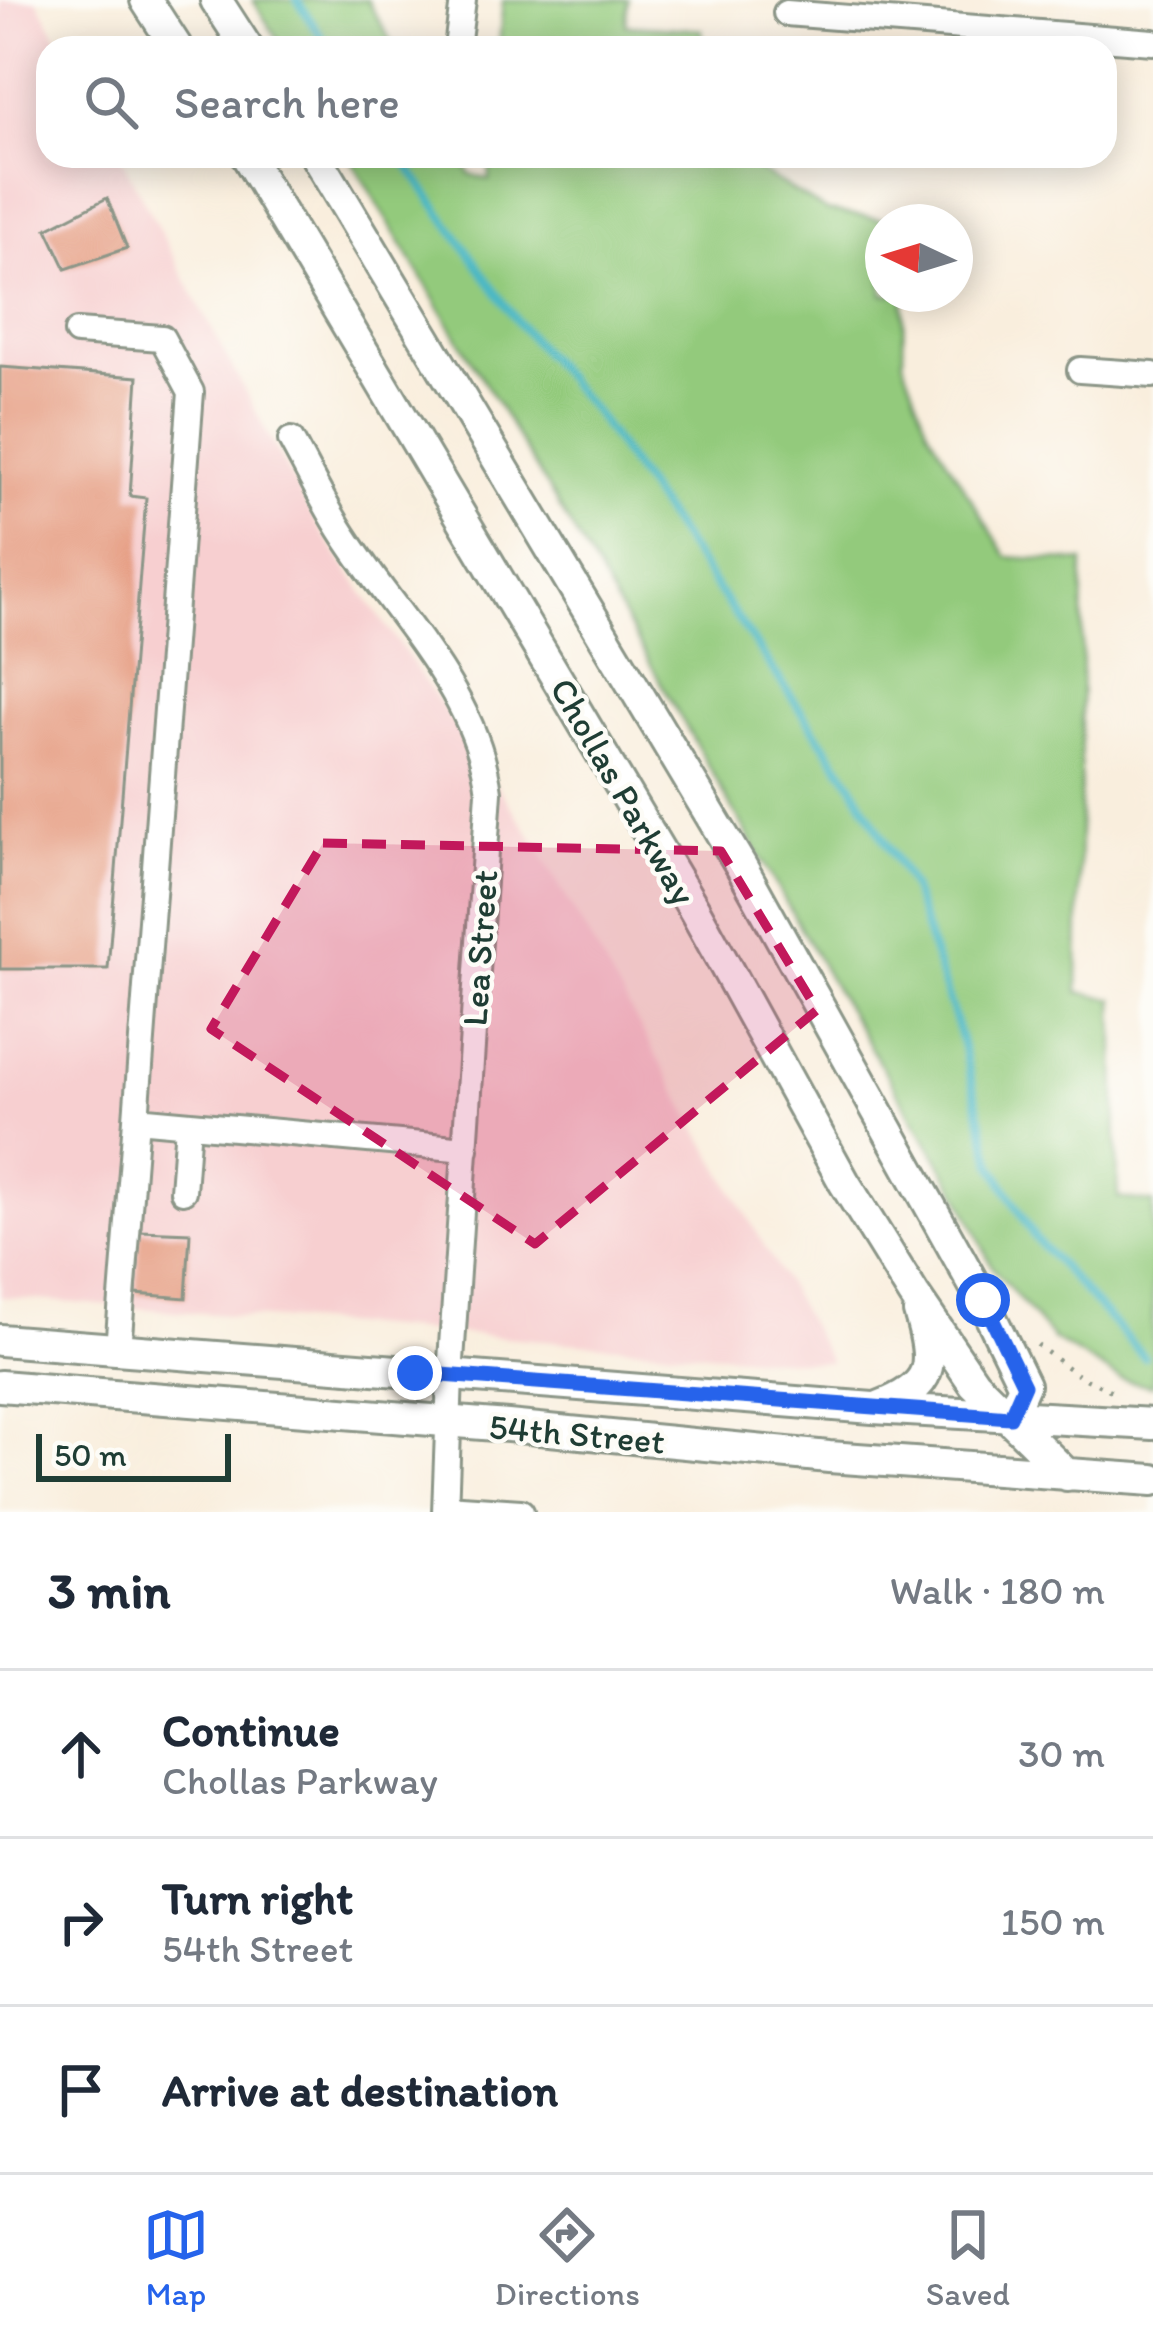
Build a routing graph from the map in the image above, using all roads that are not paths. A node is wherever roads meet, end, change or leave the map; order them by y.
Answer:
1 (146, 0) edge
2 (216, 0) edge
3 (463, 0) edge
4 (786, 13) dead end
5 (169, 36) edge
6 (239, 36) edge
7 (458, 36) edge
8 (1077, 36) edge
9 (1117, 39) edge
10 (1153, 42) edge
11 (255, 168) edge
12 (323, 168) edge
13 (77, 332) dead end
14 (1080, 370) dead end
15 (1153, 375) edge
16 (291, 440) dead end
17 (136, 1119) junction
18 (188, 1124) junction
19 (466, 1149) junction
20 (183, 1191) dead end
21 (914, 1295) junction
22 (0, 1340) edge
23 (118, 1349) junction
24 (450, 1376) junction
25 (0, 1386) edge
26 (873, 1408) junction
27 (1010, 1417) junction
28 (449, 1422) junction
29 (1153, 1424) edge
30 (1067, 1474) junction
31 (1153, 1480) edge
32 (445, 1509) edge
33 (520, 1512) edge

1 - 5 main road
2 - 6 main road
3 - 7 street
4 - 8 street
9 - 10 street
11 - 21 main road, Chollas Parkway
12 - 27 main road, Chollas Parkway
13 - 17 street
14 - 15 street
16 - 19 street, Lea Street
17 - 18 street
17 - 23 street
18 - 19 street
18 - 20 street
19 - 24 street, Lea Street
21 - 26 main road
21 - 27 main road, Chollas Parkway
22 - 23 main road, 54th Street
23 - 24 main road, 54th Street
24 - 26 main road, 54th Street
24 - 28 street, Lea Street
25 - 28 main road, 54th Street
26 - 27 main road, 54th Street
27 - 29 main road, 54th Street
27 - 30 main road, Chollas Parkway
28 - 30 main road, 54th Street
28 - 32 street, Lea Street
30 - 31 main road, 54th Street
32 - 33 street

